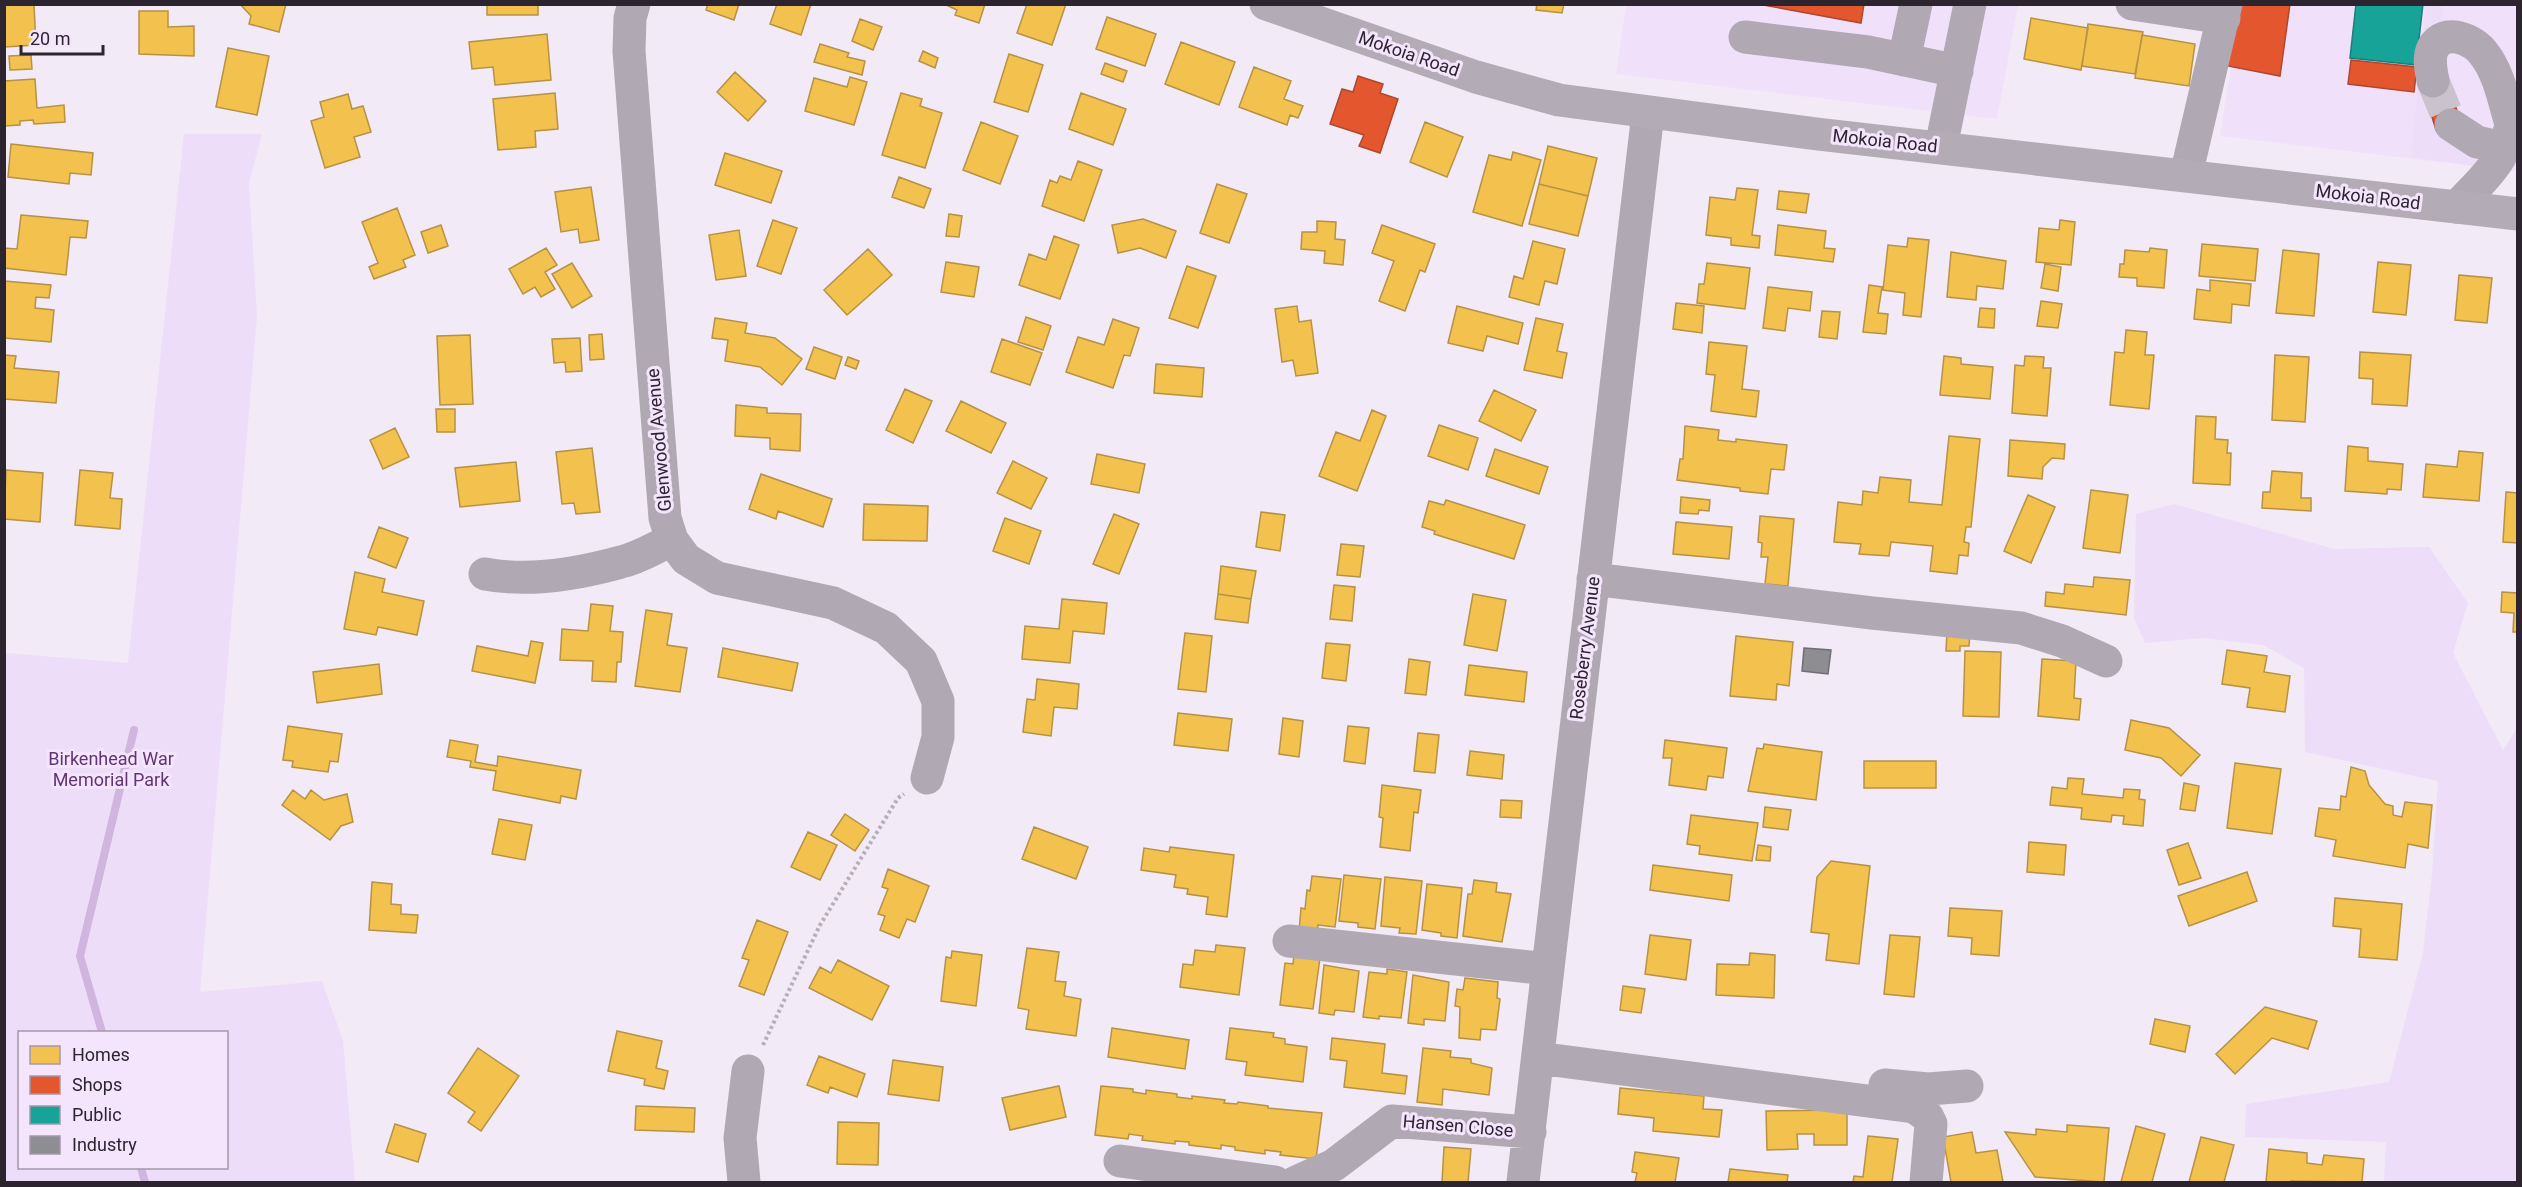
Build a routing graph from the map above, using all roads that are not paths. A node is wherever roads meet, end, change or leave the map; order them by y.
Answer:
1 (634, 4) edge
2 (1266, 4) edge
3 (1916, 4) edge
4 (1970, 4) edge
5 (2132, 4) edge
6 (2225, 11) edge
7 (1745, 37) dead end
8 (1904, 60) junction
9 (1957, 71) junction
10 (2433, 81) tunnel mouth
11 (1648, 113) junction
12 (2451, 125) tunnel mouth
13 (2511, 129) edge
14 (1941, 147) junction
15 (2186, 175) junction
16 (2457, 207) junction
17 (2517, 214) edge
18 (672, 540) junction
19 (484, 574) dead end
20 (1593, 579) junction
21 (2106, 661) dead end
22 (927, 778) road end
23 (1288, 941) dead end
24 (1548, 969) junction
25 (1539, 1051) junction
26 (748, 1071) road end
27 (1967, 1086) dead end
28 (1530, 1132) junction
29 (1120, 1161) dead end
30 (744, 1182) edge
31 (1275, 1182) edge
32 (1296, 1182) edge
33 (1523, 1182) edge
34 (1926, 1182) edge

1 - 18 street, Glenwood Avenue
2 - 11 main road, Mokoia Road
3 - 8 street
4 - 9 street
5 - 6 street
6 - 15 street
7 - 8 street
8 - 9 street
9 - 14 street
10 - 13 street
11 - 14 main road, Mokoia Road
11 - 20 street, Roseberry Avenue
12 - 13 street
13 - 16 street
14 - 15 main road, Mokoia Road
15 - 16 main road, Mokoia Road
16 - 17 main road, Mokoia Road
18 - 19 street
18 - 22 street, Glenwood Avenue
20 - 21 street
20 - 24 street, Roseberry Avenue
23 - 24 street
24 - 25 street, Roseberry Avenue
25 - 27 street
25 - 28 street, Roseberry Avenue
25 - 34 street
26 - 30 street
28 - 32 street, Hansen Close
28 - 33 street, Roseberry Avenue
29 - 31 street

